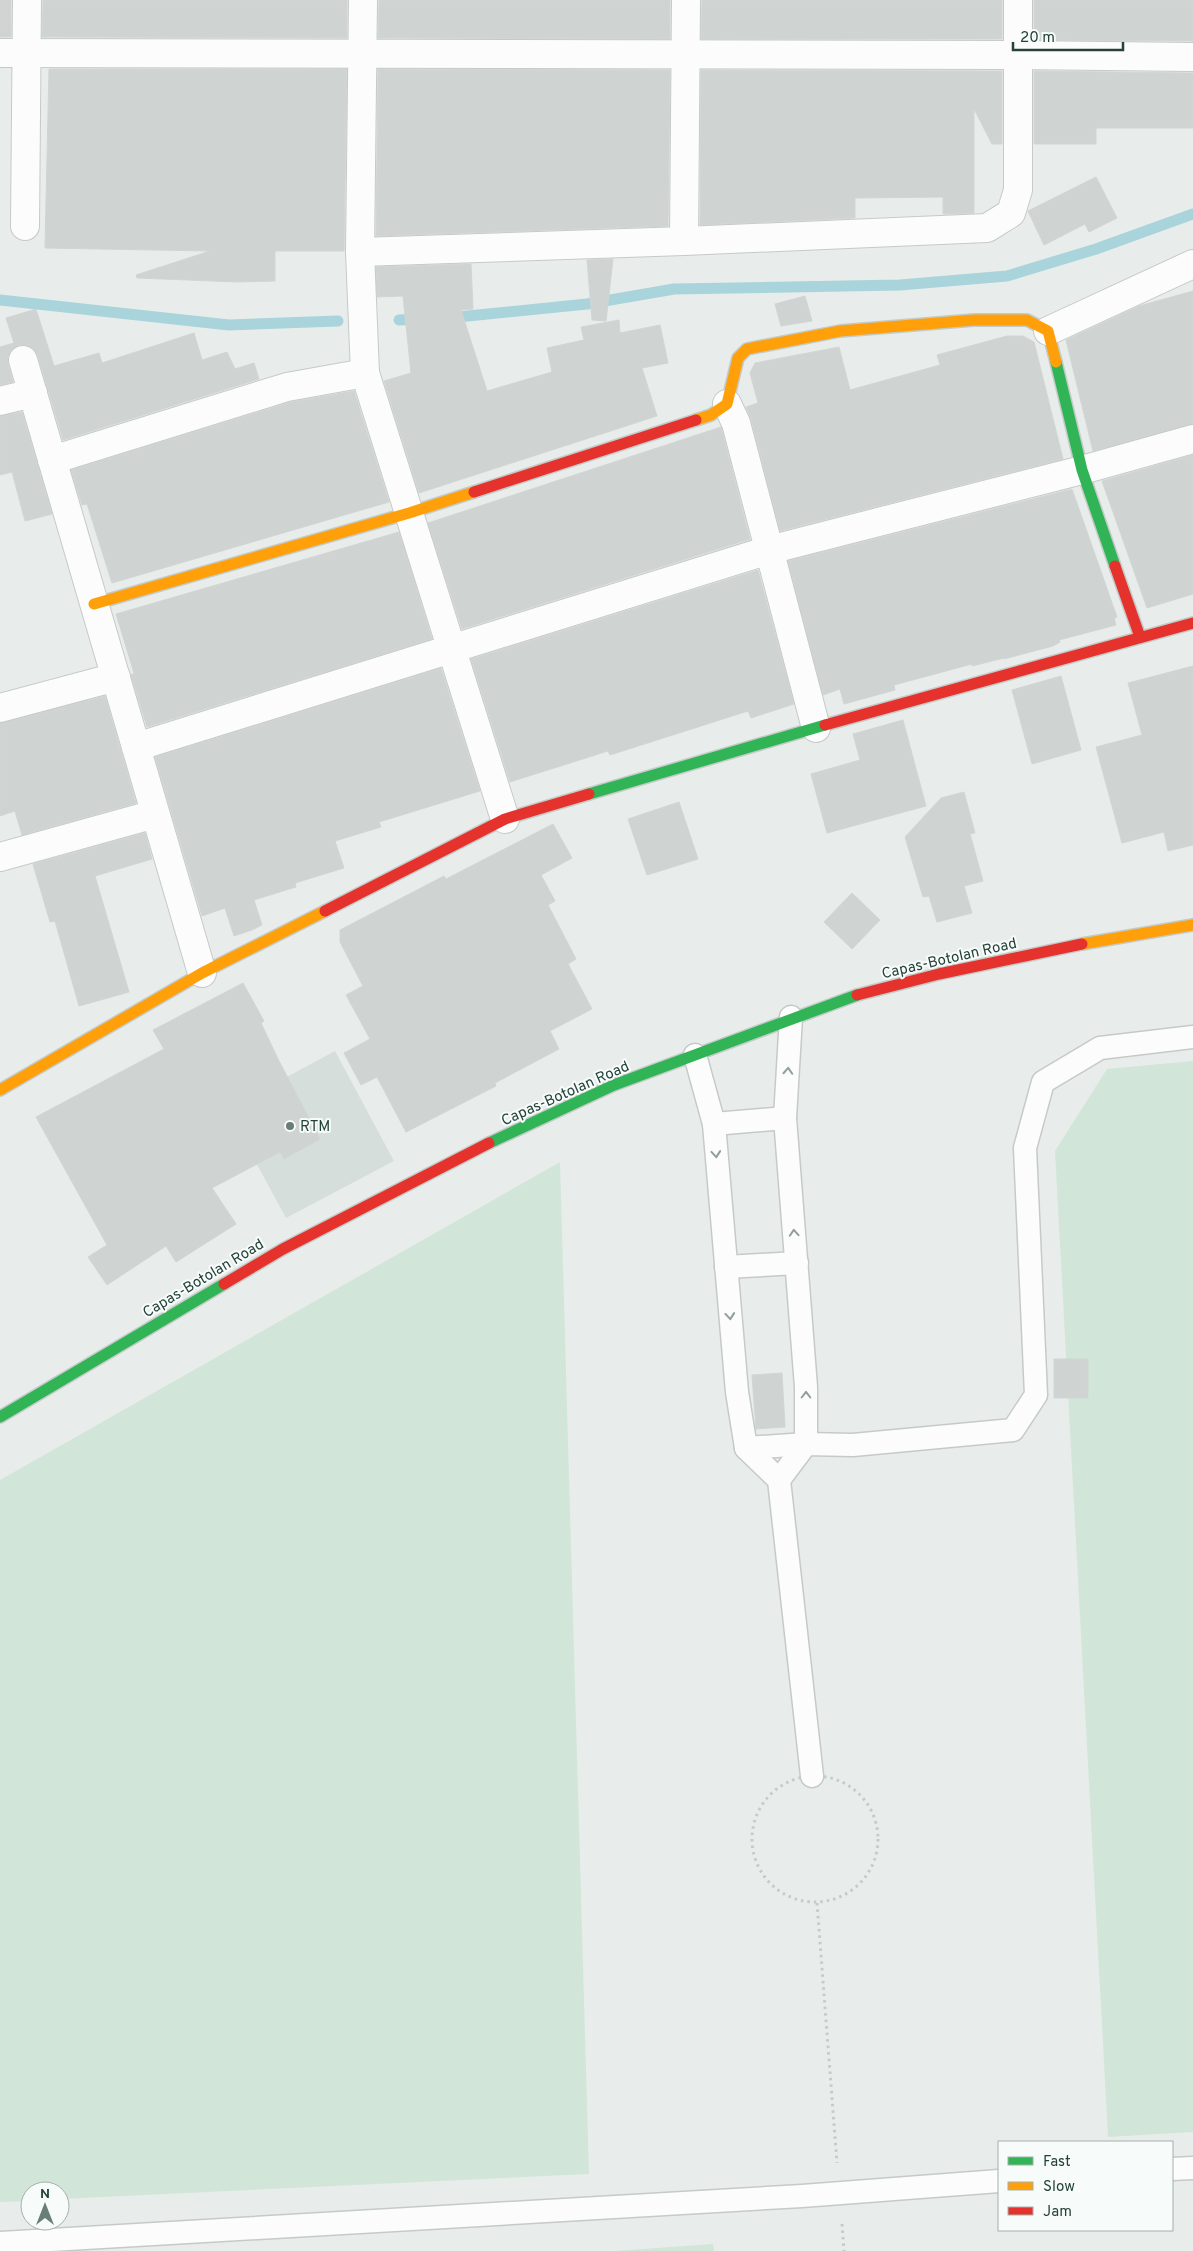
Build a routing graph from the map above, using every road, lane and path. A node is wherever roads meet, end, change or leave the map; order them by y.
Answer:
1 (27, 0) edge
2 (363, 0) edge
3 (686, 0) edge
4 (1018, 0) edge
5 (0, 54) edge
6 (27, 54) junction
7 (363, 54) junction
8 (685, 54) junction
9 (1018, 55) junction
10 (1193, 57) edge
11 (25, 226) dead end
12 (684, 241) junction
13 (360, 252) junction
14 (1193, 264) edge
15 (1048, 330) junction
16 (23, 360) dead end
17 (365, 373) junction
18 (33, 393) junction
19 (0, 402) edge
20 (727, 404) junction
21 (1193, 439) edge
22 (52, 460) junction
23 (1082, 470) junction
24 (409, 513) junction
25 (769, 550) junction
26 (94, 604) junction
27 (1193, 623) edge
28 (1140, 638) junction
29 (451, 649) junction
30 (116, 676) junction
31 (0, 708) edge
32 (816, 728) junction
33 (136, 747) junction
34 (155, 814) junction
35 (505, 819) junction
36 (0, 857) edge
37 (1193, 925) edge
38 (202, 973) junction
39 (791, 1017) junction
40 (1193, 1038) edge
41 (695, 1056) junction
42 (0, 1090) edge
43 (785, 1118) junction
44 (714, 1124) junction
45 (796, 1263) junction
46 (726, 1267) junction
47 (0, 1417) edge
48 (806, 1444) junction
49 (746, 1448) junction
50 (779, 1480) junction
51 (812, 1776) junction
52 (817, 1902) junction
53 (1193, 2168) edge
54 (1173, 2169) edge
55 (998, 2181) edge
56 (839, 2193) junction
57 (0, 2243) edge
58 (844, 2251) edge

1 - 6 street
2 - 7 street
3 - 8 street
4 - 9 street
5 - 6 street
6 - 7 street
6 - 11 street
7 - 8 street
7 - 13 street
8 - 9 street
8 - 12 street
9 - 10 street
9 - 12 street
12 - 13 street
13 - 17 street
14 - 15 street
15 - 20 street
15 - 23 street
16 - 18 street
17 - 22 street
17 - 24 street
18 - 19 street
18 - 22 street
20 - 24 street
20 - 25 street
21 - 23 street
22 - 26 street
23 - 25 street
23 - 28 street
24 - 26 street
24 - 29 street
25 - 29 street
25 - 32 street
26 - 30 street
27 - 28 street
28 - 32 street
29 - 33 street
29 - 35 street
30 - 31 street
30 - 33 street
32 - 35 street
33 - 34 street
34 - 36 street
34 - 38 street
35 - 38 street
37 - 39 street, Capas-Botolan Road
38 - 42 street
39 - 41 street, Capas-Botolan Road
43 -> 39 lane
40 - 48 lane
41 - 44 lane
41 - 47 street, Capas-Botolan Road
43 - 44 lane
45 -> 43 lane
44 -> 46 lane
45 - 46 lane
48 -> 45 lane
46 -> 49 lane
48 - 49 lane
48 - 50 lane
49 - 50 lane
50 - 51 lane
51 - 52 path
51 - 52 path
52 - 56 path
53 - 54 lane
55 - 56 lane
56 - 57 lane
56 - 58 path

